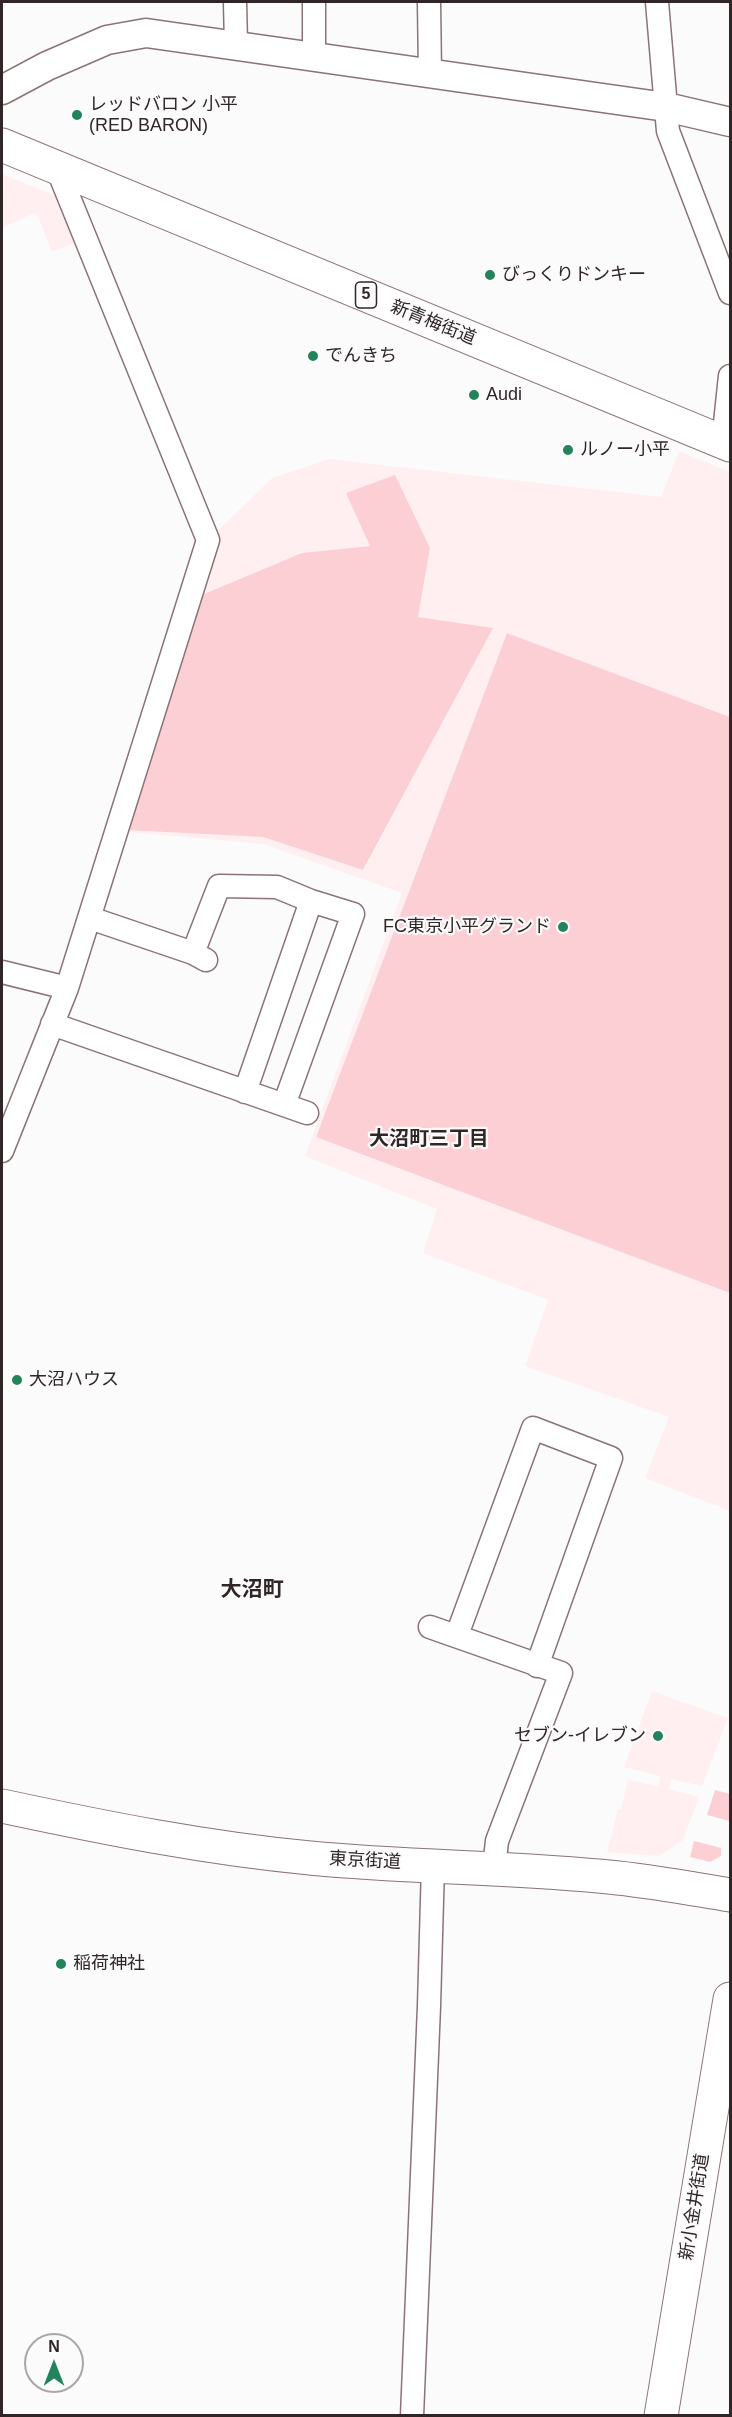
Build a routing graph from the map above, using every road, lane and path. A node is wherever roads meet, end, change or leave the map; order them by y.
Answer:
1 (235, 2) edge
2 (314, 2) edge
3 (429, 2) edge
4 (657, 2) edge
5 (236, 45) junction
6 (314, 57) junction
7 (430, 74) junction
8 (2, 90) edge
9 (666, 107) junction
10 (730, 122) edge
11 (2, 145) edge
12 (57, 168) junction
13 (730, 293) edge
14 (730, 376) edge
15 (727, 443) edge
16 (311, 901) junction
17 (90, 918) junction
18 (2, 972) edge
19 (67, 988) junction
20 (52, 1024) junction
21 (245, 1092) junction
22 (284, 1105) junction
23 (307, 1113) dead end
24 (2, 1151) edge
25 (430, 1627) dead end
26 (457, 1635) junction
27 (537, 1666) junction
28 (2, 1806) edge
29 (433, 1865) junction
30 (494, 1868) junction
31 (730, 1895) edge
32 (730, 1999) edge
33 (412, 2415) edge
34 (661, 2415) edge

1 - 5 street
2 - 6 street
3 - 7 street
4 - 9 street
5 - 6 street
5 - 8 street
6 - 7 street
7 - 9 street
9 - 10 street
9 - 13 street
11 - 12 main road, 新青梅街道 / 5
12 - 15 main road, 新青梅街道 / 5
12 - 17 street
14 - 15 street
16 - 17 street
16 - 21 street
16 - 22 street
17 - 19 street
18 - 19 street
19 - 20 street
20 - 21 street
20 - 24 street
21 - 22 street
22 - 23 street
25 - 26 street
26 - 27 street
26 - 27 street
27 - 30 street
28 - 29 main road, 東京街道
29 - 30 main road, 東京街道
29 - 33 street
30 - 31 main road, 東京街道
32 - 34 main road, 新小金井街道

